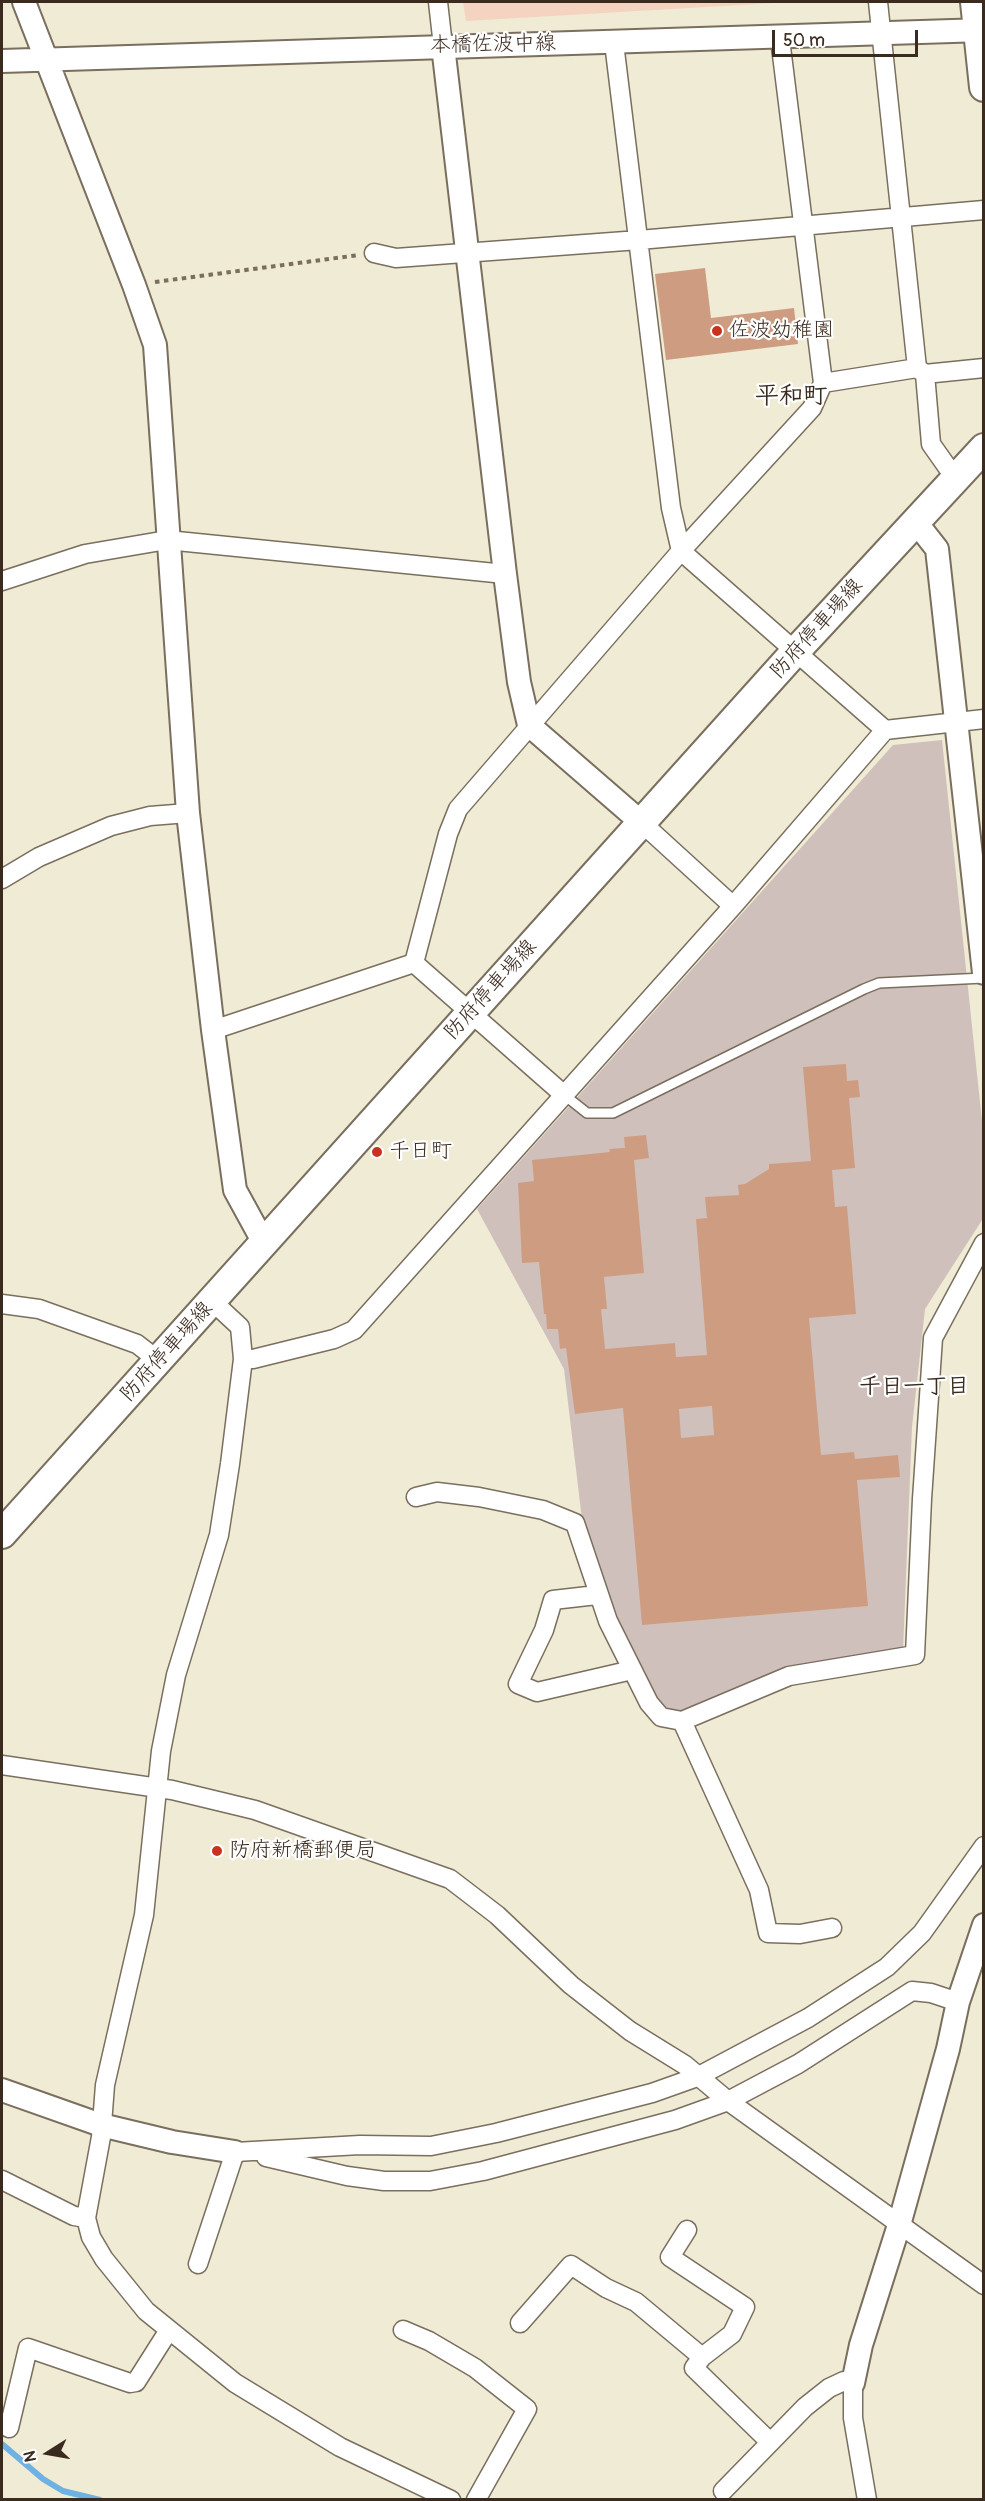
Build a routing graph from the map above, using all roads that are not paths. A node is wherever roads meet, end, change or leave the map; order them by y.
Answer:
1 (24, 2) edge
2 (438, 2) edge
3 (878, 2) edge
4 (975, 2) edge
5 (980, 31) edge
6 (882, 36) junction
7 (780, 39) junction
8 (614, 43) junction
9 (443, 46) junction
10 (46, 59) junction
11 (2, 61) edge
12 (984, 87) edge
13 (984, 210) edge
14 (900, 219) junction
15 (802, 226) junction
16 (639, 240) junction
17 (468, 251) junction
18 (374, 253) road end
19 (984, 368) edge
20 (921, 371) junction
21 (823, 383) junction
22 (984, 448) edge
23 (955, 478) junction
24 (915, 521) junction
25 (167, 540) junction
26 (681, 551) junction
27 (505, 574) junction
28 (2, 581) edge
29 (794, 653) junction
30 (984, 719) edge
31 (954, 722) junction
32 (529, 724) junction
33 (885, 730) junction
34 (188, 813) junction
35 (642, 824) junction
36 (2, 879) edge
37 (733, 906) junction
38 (414, 963) junction
39 (984, 973) edge
40 (984, 978) edge
41 (470, 1013) junction
42 (213, 1029) junction
43 (563, 1094) junction
44 (984, 1243) edge
45 (264, 1244) junction
46 (212, 1301) junction
47 (2, 1304) edge
48 (243, 1359) junction
49 (159, 1361) junction
50 (416, 1497) dead end
51 (2, 1534) edge
52 (597, 1595) junction
53 (632, 1670) junction
54 (682, 1721) junction
55 (2, 1764) edge
56 (156, 1788) junction
57 (984, 1846) edge
58 (984, 1925) edge
59 (832, 1928) dead end
60 (958, 2002) junction
61 (697, 2077) junction
62 (2, 2090) edge
63 (728, 2102) junction
64 (101, 2126) junction
65 (235, 2152) junction
66 (2, 2180) edge
67 (86, 2218) junction
68 (899, 2225) junction
69 (687, 2230) dead end
70 (198, 2264) dead end
71 (984, 2285) edge
72 (520, 2323) dead end
73 (169, 2330) junction
74 (403, 2330) dead end
75 (702, 2357) junction
76 (853, 2383) junction
77 (9, 2428) dead end
78 (770, 2442) junction
79 (723, 2491) dead end
80 (451, 2499) edge
81 (476, 2499) edge
82 (867, 2499) edge

1 - 10 street
2 - 9 street
3 - 6 street
4 - 5 main road
5 - 6 street, 本橋佐波中線
5 - 12 main road
6 - 7 street, 本橋佐波中線
6 - 14 street
7 - 8 street, 本橋佐波中線
7 - 15 street
8 - 9 street, 本橋佐波中線
8 - 16 street
9 - 10 street, 本橋佐波中線
9 - 17 street
10 - 11 street, 本橋佐波中線
10 - 25 street
13 - 14 street
14 - 15 street
14 - 20 street
15 - 16 street
15 - 21 street
16 - 17 street
16 - 26 street
17 - 18 street
17 - 27 street
19 - 20 street
20 - 21 street
20 - 23 street
21 - 26 street
22 - 23 main road, 防府停車場線
23 - 24 main road, 防府停車場線
24 - 29 main road, 防府停車場線
24 - 31 street
25 - 27 street
25 - 28 street
25 - 34 street
26 - 29 street
26 - 32 street
27 - 32 street
29 - 33 street
29 - 35 main road, 防府停車場線
30 - 31 street
31 - 33 street
31 - 39 street
32 - 35 street
32 - 38 street
33 - 37 street
34 - 36 street
34 - 42 street
35 - 37 street
35 - 41 main road, 防府停車場線
37 - 43 street
38 - 41 street
38 - 42 street
40 - 43 lane
41 - 43 street
41 - 45 main road, 防府停車場線
42 - 45 street
43 - 48 street
44 - 54 street
45 - 46 main road, 防府停車場線
46 - 48 street
46 - 49 main road, 防府停車場線
47 - 49 street
48 - 56 street
49 - 51 main road, 防府停車場線
50 - 52 street
52 - 53 street
52 - 53 street
53 - 54 street
54 - 59 street
55 - 56 street
56 - 61 street
56 - 64 street
57 - 61 street
58 - 60 street
60 - 63 street
60 - 68 street
61 - 63 street
61 - 65 street
62 - 64 street
63 - 65 street
63 - 68 street
64 - 65 street
64 - 67 street
65 - 70 street
66 - 67 street
67 - 73 street
68 - 71 street
68 - 76 street
69 - 75 street
72 - 75 street
73 - 77 street
73 - 80 street
74 - 81 street
75 - 78 street
76 - 78 street
76 - 82 street
78 - 79 street

